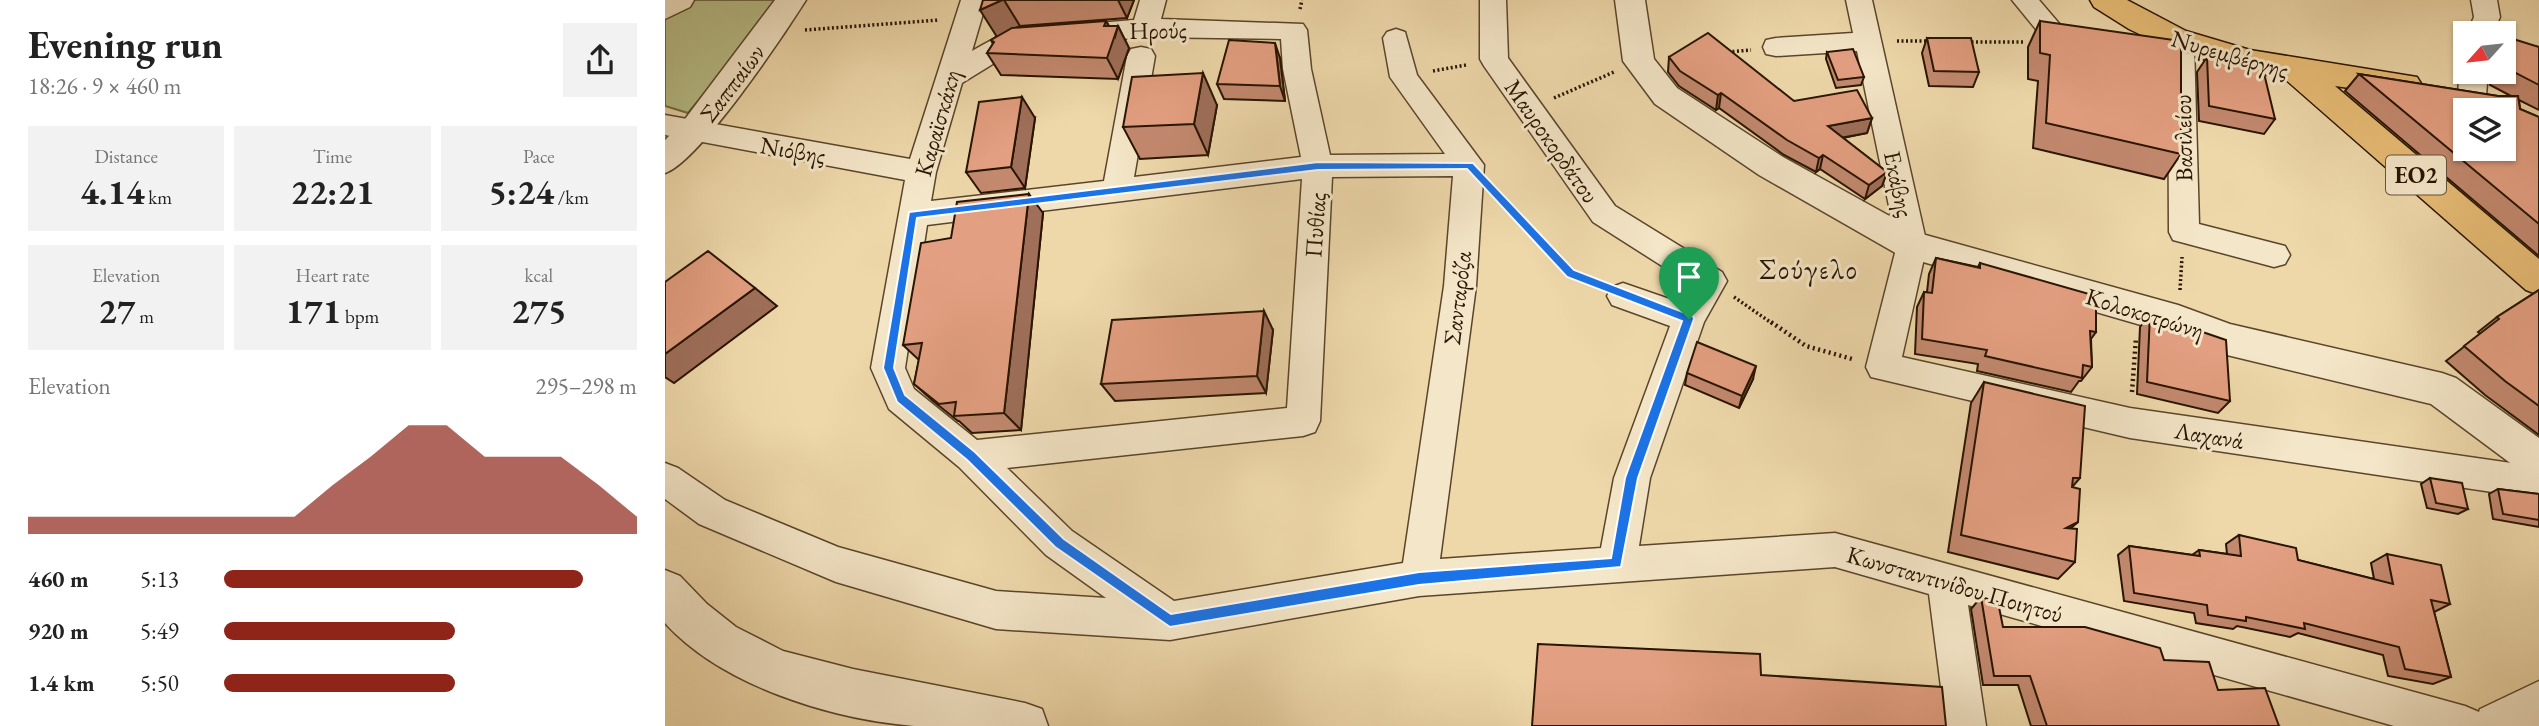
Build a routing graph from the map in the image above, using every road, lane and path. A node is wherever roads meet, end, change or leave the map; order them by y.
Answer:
1 (679, 0) edge
2 (791, 0) edge
3 (1153, 0) edge
4 (1493, 0) edge
5 (1630, 0) edge
6 (1859, 0) edge
7 (2025, 0) edge
8 (2105, 0) edge
9 (2484, 0) edge
10 (665, 9) edge
11 (971, 9) edge
12 (2485, 21) edge
13 (1145, 28) junction
14 (1294, 30) joint
15 (769, 33) junction
16 (1396, 38) dead end
17 (1870, 41) junction
18 (1938, 41) edge
19 (1965, 42) edge
20 (2061, 43) junction
21 (2181, 43) junction
22 (1776, 47) dead end
23 (1141, 56) dead end
24 (1494, 59) junction
25 (2294, 69) junction
26 (1404, 77) junction
27 (949, 78) junction
28 (2465, 90) edge
29 (680, 128) edge
30 (665, 160) edge
31 (1469, 165) junction
32 (1318, 166) junction
33 (921, 172) junction
34 (1117, 192) junction
35 (912, 215) junction
36 (2184, 232) junction
37 (1912, 245) junction
38 (2274, 255) dead end
39 (2538, 278) edge
40 (1711, 281) junction
41 (1623, 296) joint
42 (2138, 309) junction
43 (1689, 319) junction
44 (2178, 320) junction
45 (1883, 367) junction
46 (2130, 423) junction
47 (971, 456) junction
48 (2539, 461) edge
49 (665, 479) edge
50 (2539, 483) edge
51 (1617, 563) junction
52 (1419, 578) junction
53 (1946, 582) junction
54 (665, 591) edge
55 (1170, 621) junction
56 (2539, 704) edge
57 (1025, 726) edge
58 (1966, 726) edge
59 (2465, 726) edge
60 (2497, 726) edge

1 - 10 street
2 - 15 street, Σαππαίων
3 - 13 street
4 - 24 street, Μαυροκορδάτου
5 - 37 street, Κολοκοτρώνη
6 - 17 street, Εκάβης
7 - 20 street
8 - 21 main road, Νυρεμβέργης / ΕΟ2
9 - 12 street
11 - 15 path
11 - 27 street, Καραϊσκάκη
13 - 14 street, Ηρούς
13 - 27 street, Ηρούς
14 - 32 street, Πυθίας
15 - 29 street, Σαππαίων
16 - 26 street
17 - 18 path
17 - 22 street
17 - 37 street, Εκάβης
19 - 20 path
20 - 21 street
21 - 25 main road, Νυρεμβέργης / ΕΟ2
21 - 36 street, Βασιλείου
23 - 34 street
24 - 26 path
24 - 40 street, Μαυροκορδάτου
25 - 28 main road, ΕΟ2
25 - 39 main road, Νυρεμβέργης / ΕΟ2
26 - 31 street
27 - 33 street, Καραϊσκάκη
29 - 30 street, Σαππαίων
29 - 33 street, Νιόβης
31 - 32 street
31 - 41 path
31 - 52 street, Σανταρόζα
32 - 34 street
32 - 47 street, Πυθίας
33 - 35 street, Καραϊσκάκη
34 - 35 street
35 - 47 street, Καραϊσκάκη
36 - 38 street
36 - 44 path
37 - 42 street, Κολοκοτρώνη
37 - 45 street, Εκάβης
40 - 43 street
40 - 45 path
41 - 43 street
42 - 44 street, Κολοκοτρώνη
42 - 46 path
43 - 51 street
44 - 48 street, Κολοκοτρώνη
45 - 46 street, Λαχανά
46 - 50 street, Λαχανά
47 - 55 street, Καραϊσκάκη
49 - 55 street, Κωνσταντινίδου Ποιητού
51 - 52 street, Κωνσταντινίδου Ποιητού
51 - 53 street, Κωνσταντινίδου Ποιητού
52 - 55 street, Κωνσταντινίδου Ποιητού
53 - 58 street
53 - 59 street, Κωνσταντινίδου Ποιητού
54 - 57 street
56 - 60 street

